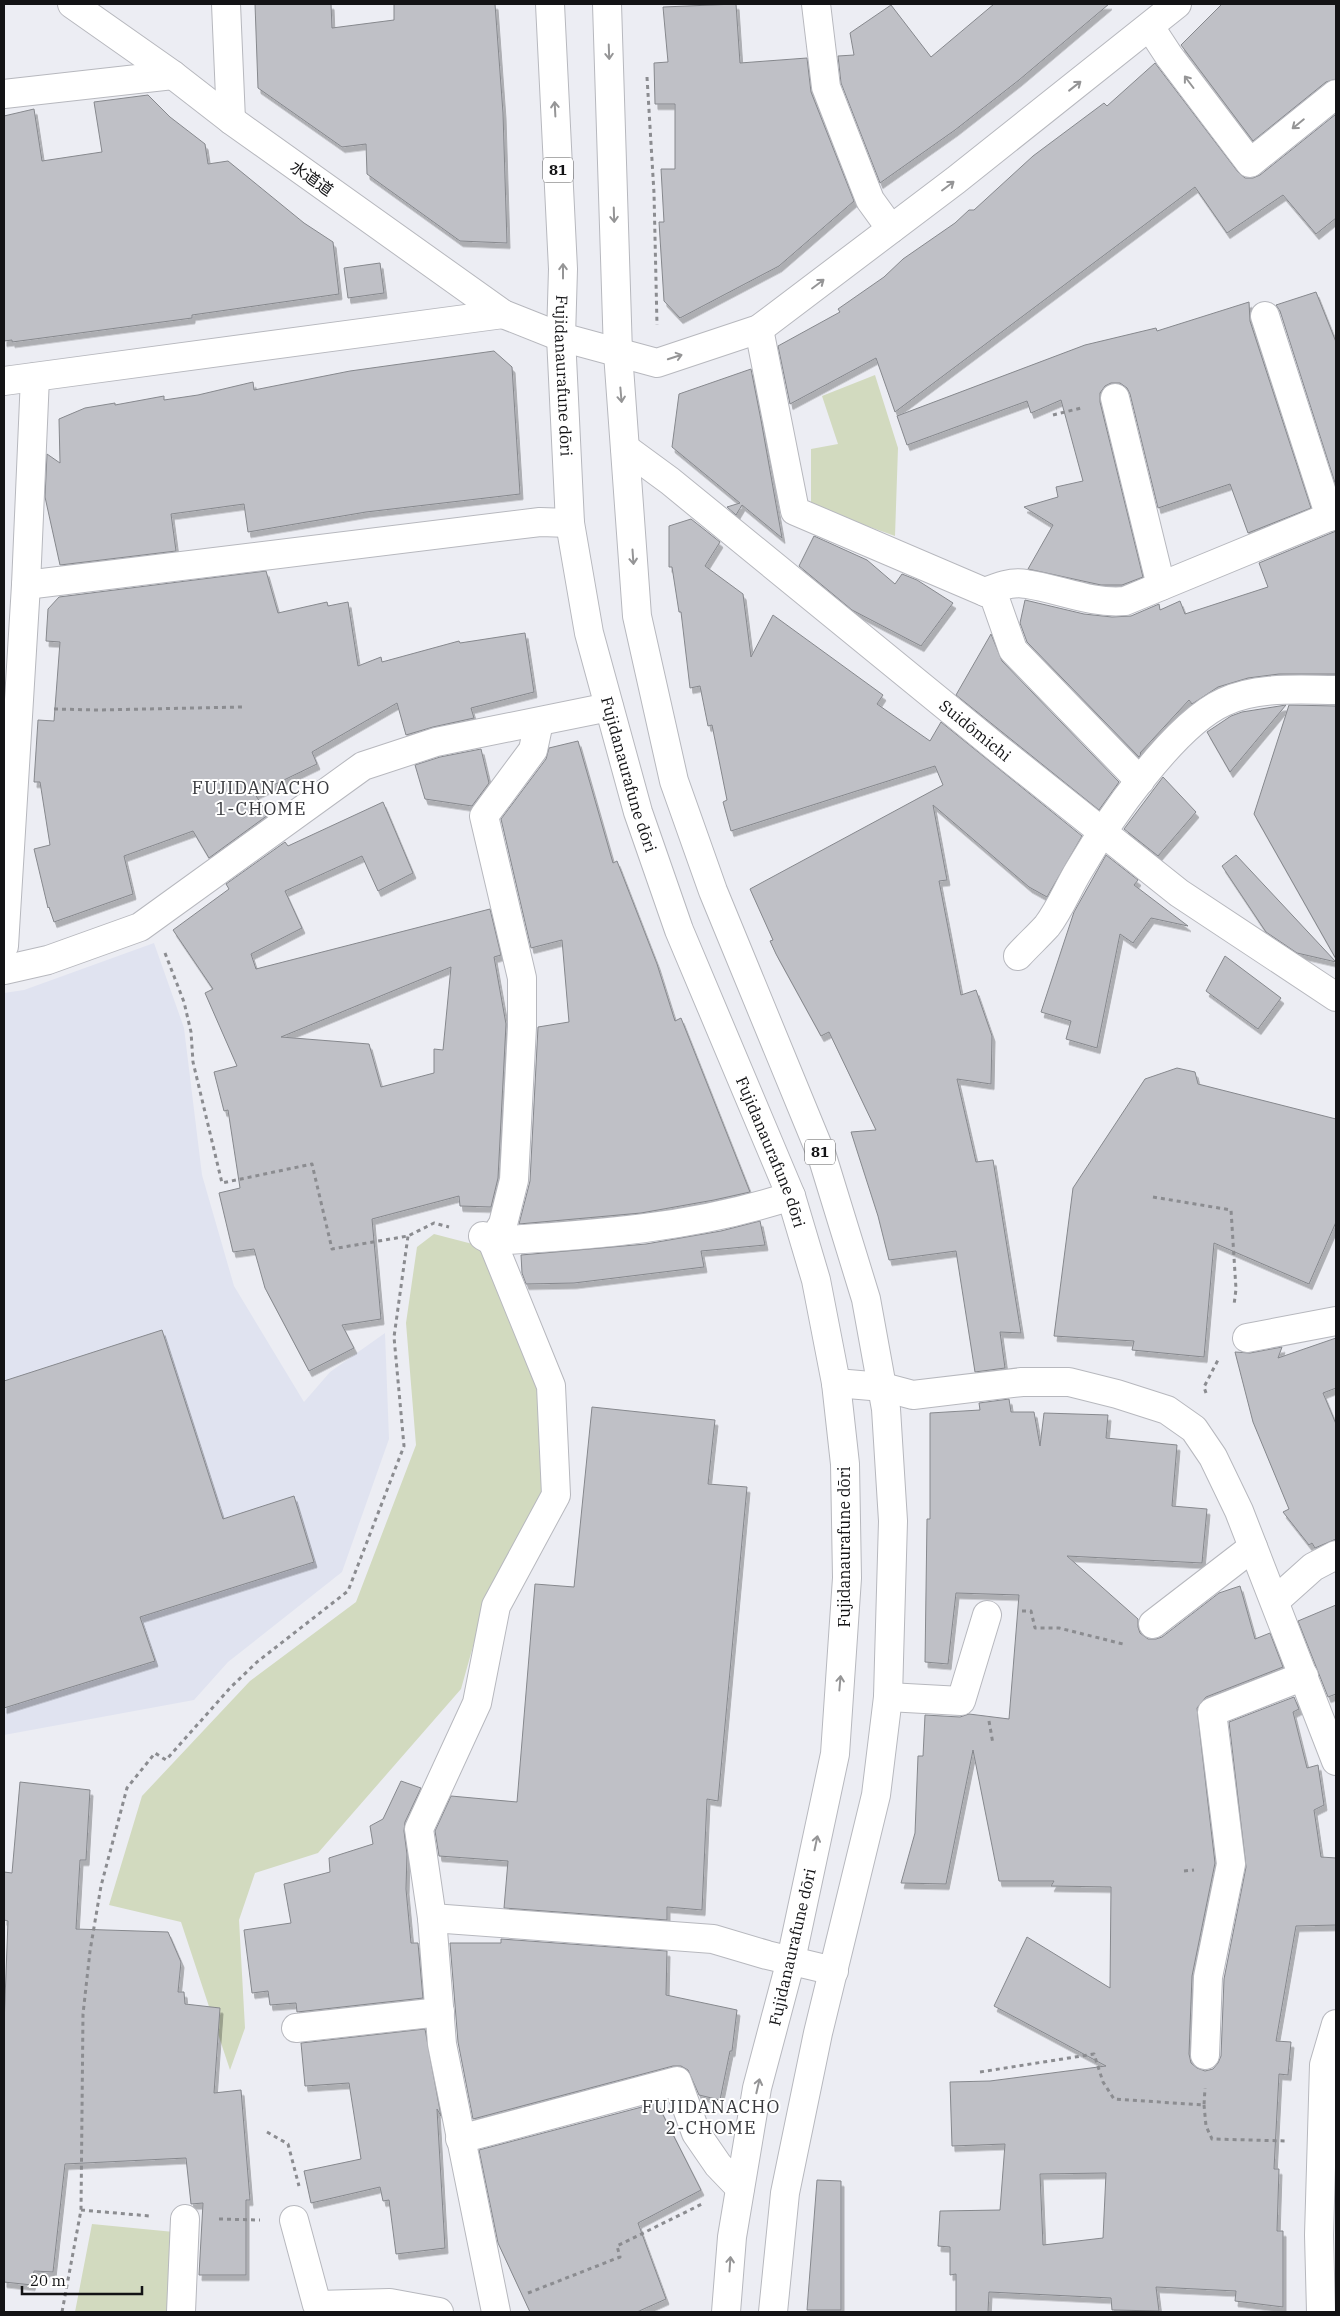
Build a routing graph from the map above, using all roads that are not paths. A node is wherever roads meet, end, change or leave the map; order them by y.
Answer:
1 (72, 4) edge
2 (226, 4) edge
3 (550, 4) edge
4 (607, 4) edge
5 (816, 4) edge
6 (1177, 4) edge
7 (1150, 27) junction
8 (173, 75) junction
9 (4, 94) edge
10 (1336, 94) edge
11 (230, 120) junction
12 (891, 229) junction
13 (503, 314) junction
14 (1265, 316) dead end
15 (759, 329) junction
16 (561, 337) junction
17 (618, 353) junction
18 (35, 377) junction
19 (4, 381) edge
20 (1115, 398) dead end
21 (625, 448) junction
22 (1333, 516) edge
23 (570, 523) junction
24 (26, 585) junction
25 (1161, 586) junction
26 (985, 592) junction
27 (1336, 690) edge
28 (14, 696) edge
29 (609, 707) junction
30 (539, 722) junction
31 (1140, 781) junction
32 (1103, 833) junction
33 (4, 946) edge
34 (1018, 956) dead end
35 (4, 970) edge
36 (1336, 997) edge
37 (791, 1196) junction
38 (488, 1239) junction
39 (1336, 1321) edge
40 (1247, 1338) road end
41 (836, 1383) junction
42 (883, 1387) junction
43 (1253, 1547) junction
44 (1336, 1555) edge
45 (1275, 1601) junction
46 (987, 1615) road end
47 (1153, 1624) road end
48 (1304, 1676) junction
49 (888, 1697) junction
50 (1336, 1761) edge
51 (432, 1918) junction
52 (791, 1960) junction
53 (834, 1971) junction
54 (440, 2012) junction
55 (1336, 2024) edge
56 (296, 2028) dead end
57 (1205, 2055) road end
58 (1330, 2066) edge
59 (460, 2139) junction
60 (740, 2188) junction
61 (186, 2219) road end
62 (294, 2220) road end
63 (1328, 2275) edge
64 (496, 2310) edge
65 (181, 2312) edge
66 (439, 2312) edge
67 (726, 2312) edge
68 (773, 2312) edge
69 (1321, 2312) edge

1 - 8 street, 水道道
2 - 11 street
16 -> 3 street, Fujidanaurafune dōri / 81
4 -> 17 street, 81
5 - 12 street
6 - 7 street, 水道道
10 -> 7 street
12 -> 7 street, 水道道
8 - 9 street
8 - 11 street, 水道道
11 - 13 street, 水道道
15 -> 12 street, 水道道
13 - 16 street, 水道道
13 - 18 street
14 - 22 street
17 -> 15 street, 水道道
15 - 26 street
16 - 17 street, 水道道
16 - 23 street, Fujidanaurafune dōri / 81
17 -> 21 street, 81
18 - 19 street
18 - 24 street
20 - 25 street
21 - 32 street, Suidōmichi
21 -> 42 street, 81
22 - 25 street
23 - 24 street
23 - 29 street, Fujidanaurafune dōri / 81
24 - 28 street
25 - 26 street
26 - 31 street
27 - 31 street
28 - 33 street
29 - 30 street
29 - 37 street, Fujidanaurafune dōri / 81
30 - 35 street
30 - 38 street
31 - 32 street
32 - 34 street
32 - 36 street, Suidōmichi
37 - 38 street
37 - 41 street, Fujidanaurafune dōri / 81
38 - 51 street
39 - 40 street
41 - 42 street
52 -> 41 street, Fujidanaurafune dōri / 81
42 - 43 street
42 - 49 street, 81
43 - 45 street
43 - 47 street
44 - 45 street
45 - 48 street
46 - 49 street
48 - 50 street
48 - 57 street
49 - 53 street, 81
51 - 52 street
51 - 54 street
52 - 53 street
60 -> 52 street, Fujidanaurafune dōri / 81
53 - 68 street, 81
54 - 56 street
54 - 59 street
55 - 58 street
58 - 63 street
59 - 60 street
59 - 64 street
67 -> 60 street, Fujidanaurafune dōri / 81
61 - 65 street
62 - 66 street
63 - 69 street

